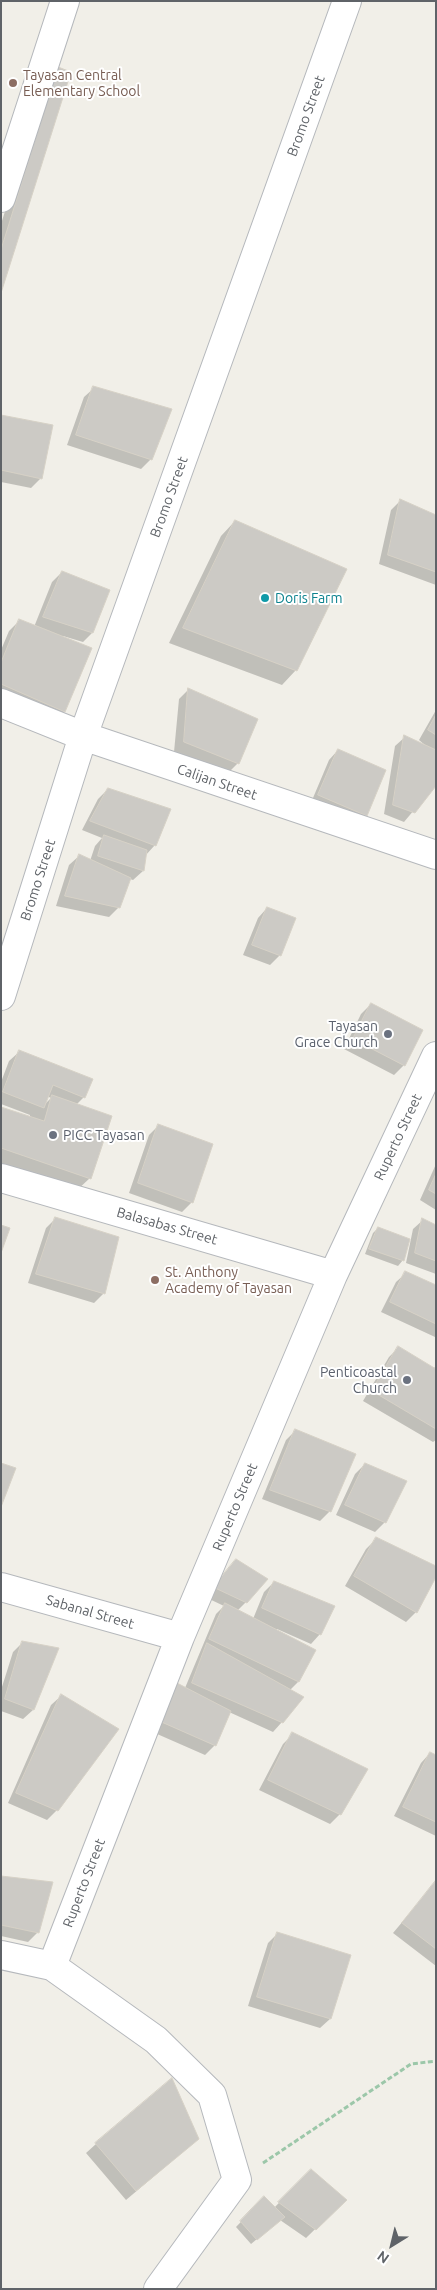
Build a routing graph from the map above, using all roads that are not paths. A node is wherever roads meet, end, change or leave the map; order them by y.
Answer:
1 (65, 1) edge
2 (347, 1) edge
3 (1, 198) edge
4 (1, 703) edge
5 (83, 736) junction
6 (436, 855) edge
7 (1, 996) edge
8 (436, 1056) edge
9 (1, 1178) edge
10 (333, 1275) junction
11 (1, 1587) edge
12 (180, 1637) junction
13 (1, 1955) edge
14 (52, 1966) junction
15 (158, 2289) edge

1 - 3 street
2 - 5 street, Bromo Street
4 - 5 street, Calijan Street
5 - 6 street, Calijan Street
5 - 7 street, Bromo Street
8 - 10 street, Ruperto Street
9 - 10 street, Balasabas Street
10 - 12 street, Ruperto Street
11 - 12 street, Sabanal Street
12 - 14 street, Ruperto Street
13 - 14 street
14 - 15 street

